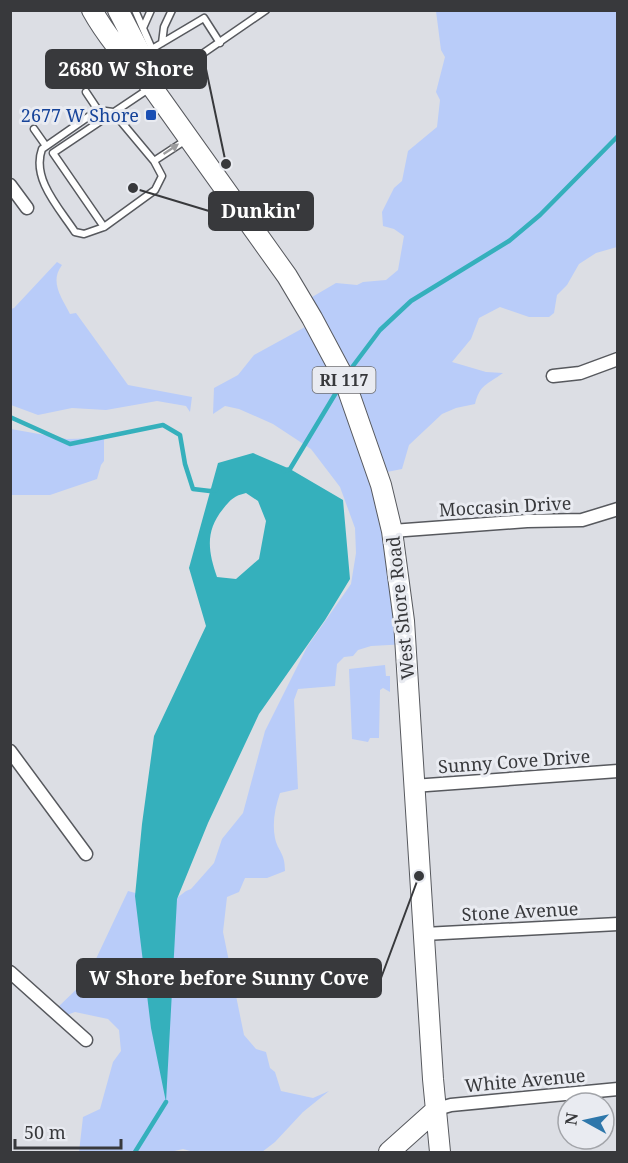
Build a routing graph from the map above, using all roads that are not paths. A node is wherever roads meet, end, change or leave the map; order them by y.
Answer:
1 (92, 10) edge
2 (117, 10) edge
3 (135, 10) edge
4 (172, 10) edge
5 (266, 10) edge
6 (150, 11) edge
7 (137, 33) junction
8 (162, 43) junction
9 (220, 43) junction
10 (147, 52) junction
11 (154, 86) junction
12 (86, 92) dead end
13 (98, 110) junction
14 (113, 112) junction
15 (34, 129) dead end
16 (189, 138) junction
17 (46, 146) junction
18 (154, 161) junction
19 (10, 185) edge
20 (27, 208) dead end
21 (104, 227) junction
22 (618, 359) edge
23 (553, 376) dead end
24 (618, 509) edge
25 (392, 531) junction
26 (10, 751) edge
27 (618, 771) edge
28 (413, 786) junction
29 (86, 854) dead end
30 (618, 924) edge
31 (424, 934) junction
32 (10, 972) edge
33 (86, 1040) dead end
34 (618, 1089) edge
35 (437, 1109) junction
36 (389, 1152) edge
37 (440, 1152) edge

1 - 11 main road, West Shore Road / RI 117
2 - 7 main road, West Shore Road
3 - 7 lane
4 - 8 lane
5 - 9 lane
6 - 7 lane
7 - 10 main road, West Shore Road
8 - 9 lane
8 - 10 lane
9 - 11 lane
10 - 11 main road, West Shore Road
11 - 14 lane
11 - 16 main road, West Shore Road / RI 117
12 - 13 lane
13 - 14 lane
13 - 17 lane
14 - 18 lane
14 - 21 lane
15 - 17 lane
18 -> 16 lane
16 - 25 main road, West Shore Road / RI 117
17 - 21 lane
18 - 21 lane
19 - 20 street
22 - 23 street
24 - 25 street, Moccasin Drive
25 - 28 main road, West Shore Road / RI 117
26 - 29 street
27 - 28 street, Sunny Cove Drive
28 - 31 main road, West Shore Road / RI 117
30 - 31 street, Stone Avenue
31 - 35 main road, West Shore Road / RI 117
32 - 33 street
34 - 35 street, White Avenue
35 - 36 main road
35 - 37 main road, West Shore Road / RI 117

